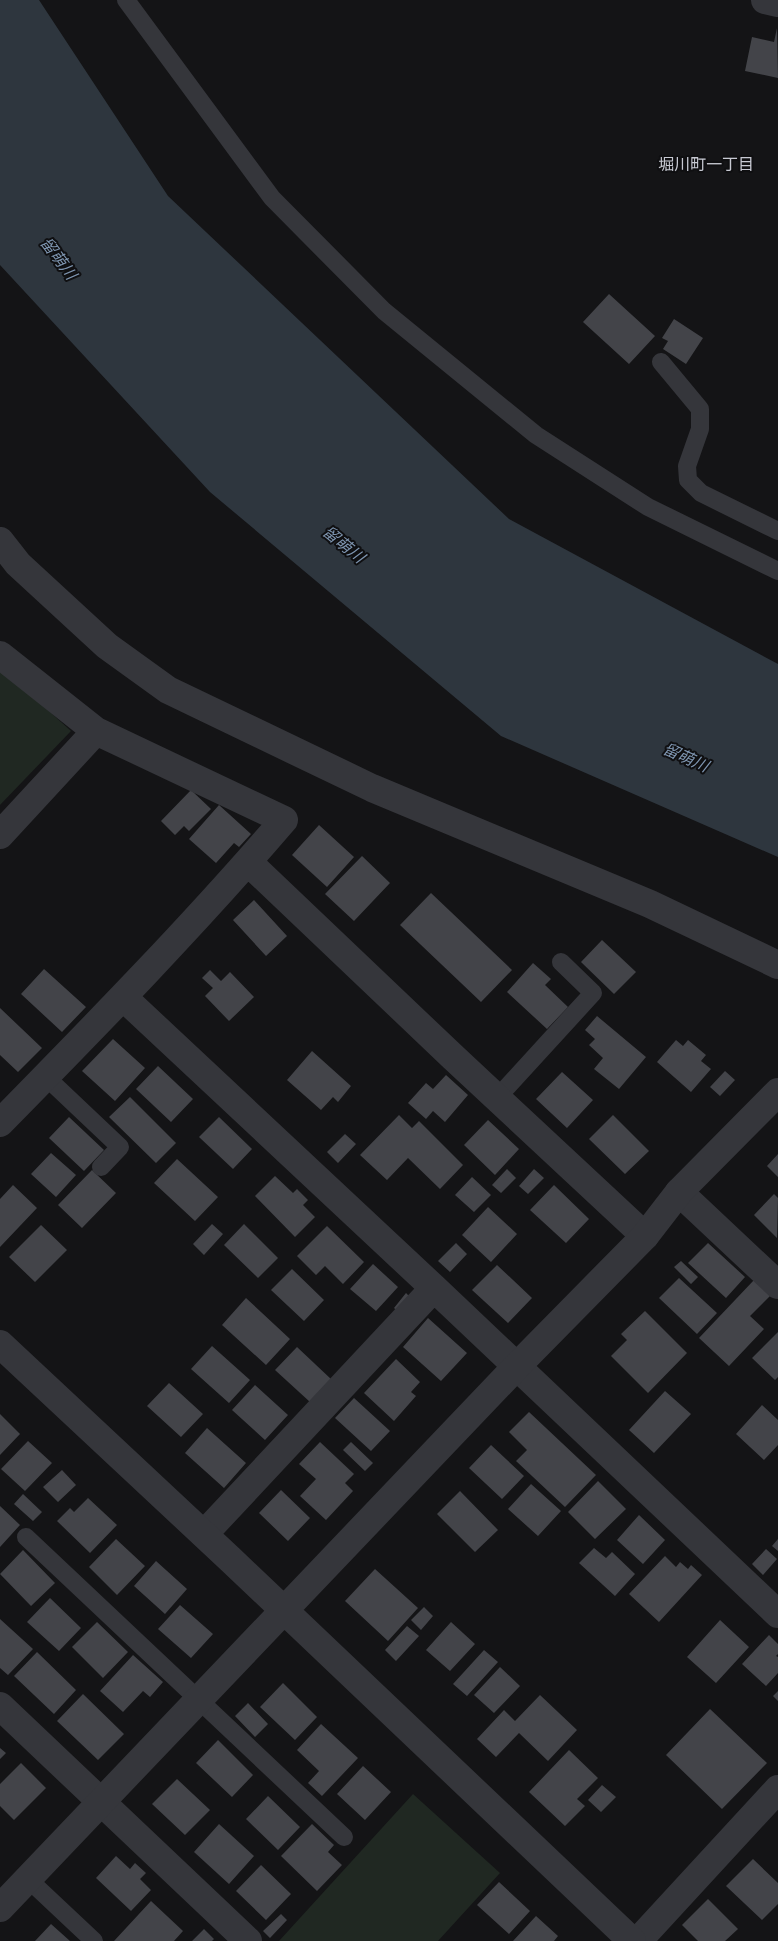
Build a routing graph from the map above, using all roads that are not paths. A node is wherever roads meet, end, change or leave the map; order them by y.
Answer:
1 (126, 0) edge
2 (765, 0) edge
3 (778, 3) edge
4 (661, 362) dead end
5 (778, 531) edge
6 (0, 541) edge
7 (778, 571) edge
8 (0, 655) edge
9 (96, 731) junction
10 (0, 834) edge
11 (248, 862) junction
12 (561, 962) dead end
13 (778, 965) edge
14 (123, 997) junction
15 (45, 1076) junction
16 (777, 1095) edge
17 (496, 1098) junction
18 (0, 1123) edge
19 (101, 1167) dead end
20 (680, 1192) junction
21 (645, 1236) junction
22 (778, 1285) edge
23 (434, 1288) junction
24 (0, 1344) edge
25 (516, 1367) junction
26 (204, 1534) junction
27 (26, 1537) dead end
28 (285, 1611) junction
29 (778, 1614) edge
30 (200, 1700) junction
31 (0, 1706) edge
32 (778, 1789) edge
33 (102, 1803) junction
34 (344, 1837) dead end
35 (28, 1880) junction
36 (0, 1908) edge
37 (94, 1941) edge
38 (248, 1941) edge
39 (632, 1941) edge
40 (638, 1941) edge

1 - 7 lane
2 - 3 street
4 - 5 lane
6 - 13 street
8 - 9 street
9 - 10 street
9 - 11 street
11 - 14 street
11 - 17 street
12 - 17 lane
14 - 15 street
14 - 23 street
15 - 18 street
15 - 19 lane
16 - 20 street
17 - 21 street
20 - 21 street
20 - 22 street
21 - 25 street
23 - 25 street
23 - 26 street
24 - 26 street
25 - 28 street
25 - 29 street
26 - 28 street
27 - 30 lane
28 - 30 street
28 - 39 street
30 - 33 street
30 - 34 lane
31 - 33 street
32 - 40 street
33 - 35 street
33 - 38 street
35 - 36 street
35 - 37 lane

